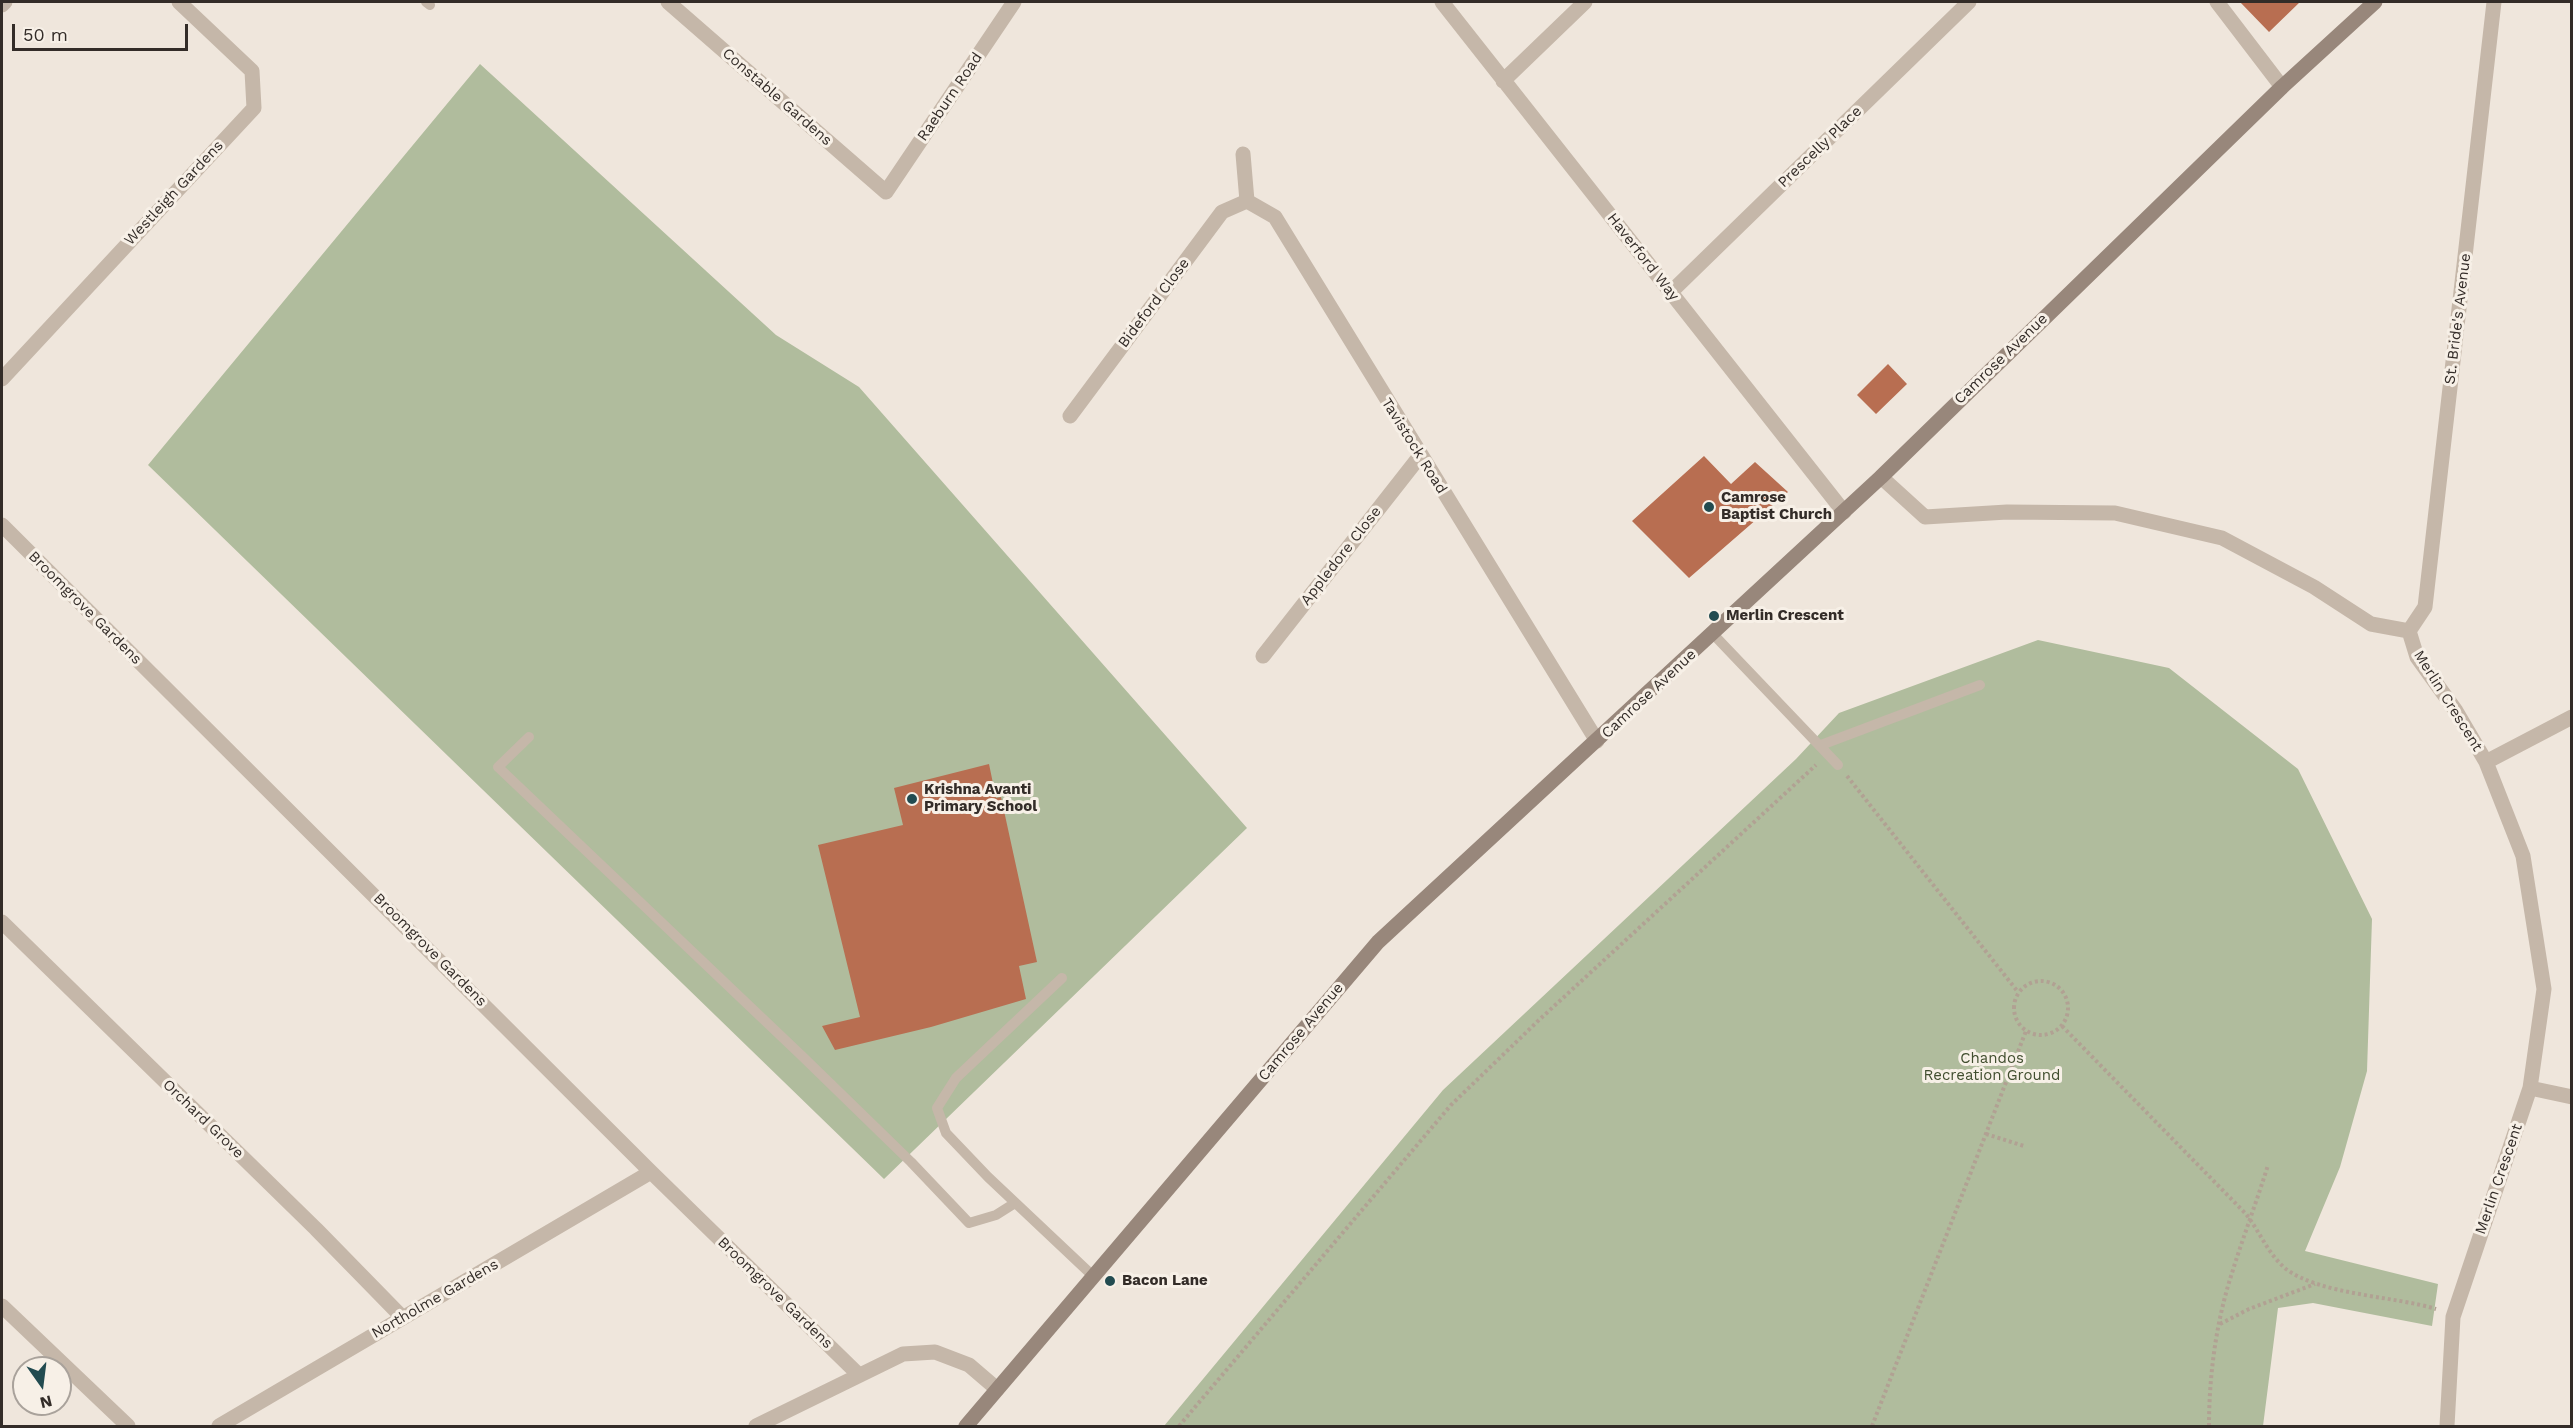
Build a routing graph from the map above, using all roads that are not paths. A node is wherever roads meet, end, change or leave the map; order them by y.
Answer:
1 (5, 2) edge
2 (668, 2) edge
3 (1014, 2) edge
4 (1442, 2) edge
5 (1585, 2) edge
6 (1969, 2) edge
7 (2217, 2) edge
8 (2375, 2) edge
9 (2494, 2) edge
10 (184, 3) edge
11 (2, 5) edge
12 (1503, 81) junction
13 (2282, 87) junction
14 (1243, 154) dead end
15 (886, 192) joint
16 (1247, 201) junction
17 (1671, 292) junction
18 (2, 379) edge
19 (1070, 416) dead end
20 (1420, 456) junction
21 (1881, 477) junction
22 (1844, 512) junction
23 (2, 525) edge
24 (2409, 631) junction
25 (1713, 634) junction
26 (1263, 656) dead end
27 (1980, 685) dead end
28 (2571, 717) edge
29 (528, 737) dead end
30 (1598, 741) junction
31 (1821, 745) junction
32 (2486, 762) junction
33 (1838, 765) road end
34 (2, 922) edge
35 (1062, 978) dead end
36 (2530, 1088) junction
37 (2571, 1096) edge
38 (651, 1172) junction
39 (1015, 1203) junction
40 (1093, 1276) junction
41 (2, 1306) edge
42 (402, 1317) junction
43 (859, 1375) junction
44 (997, 1389) junction
45 (128, 1426) edge
46 (219, 1426) edge
47 (756, 1426) edge
48 (966, 1426) edge
49 (2447, 1426) edge

1 - 11 street
2 - 15 street, Constable Gardens
3 - 15 street, Raeburn Road
4 - 12 street, Haverford Way
5 - 12 street
6 - 17 street, Prescelly Place
7 - 13 street
8 - 13 street, Camrose Avenue
9 - 24 street, St. Bride's Avenue
10 - 18 street, Westleigh Gardens
12 - 17 street, Haverford Way
13 - 21 street, Camrose Avenue
14 - 16 street
16 - 19 street, Bideford Close
16 - 20 street, Tavistock Road
17 - 22 street, Haverford Way
20 - 26 street, Appledore Close
20 - 30 street, Tavistock Road
21 - 22 street, Camrose Avenue
21 - 24 street, Merlin Crescent
22 - 25 street, Camrose Avenue
23 - 38 street, Broomgrove Gardens
24 - 32 street, Merlin Crescent
25 - 30 street, Camrose Avenue
25 - 31 lane
27 - 31 lane
28 - 32 street
29 - 39 lane
30 - 40 street, Camrose Avenue
31 - 33 lane
32 - 36 street, Merlin Crescent
34 - 42 street, Orchard Grove
35 - 39 lane
36 - 37 street
36 - 49 street, Merlin Crescent
38 - 42 street, Northolme Gardens
38 - 43 street, Broomgrove Gardens
39 - 40 lane
40 - 44 street, Camrose Avenue
41 - 45 street
42 - 46 street, Northolme Gardens
43 - 44 street
43 - 47 street
44 - 48 street, Camrose Avenue

